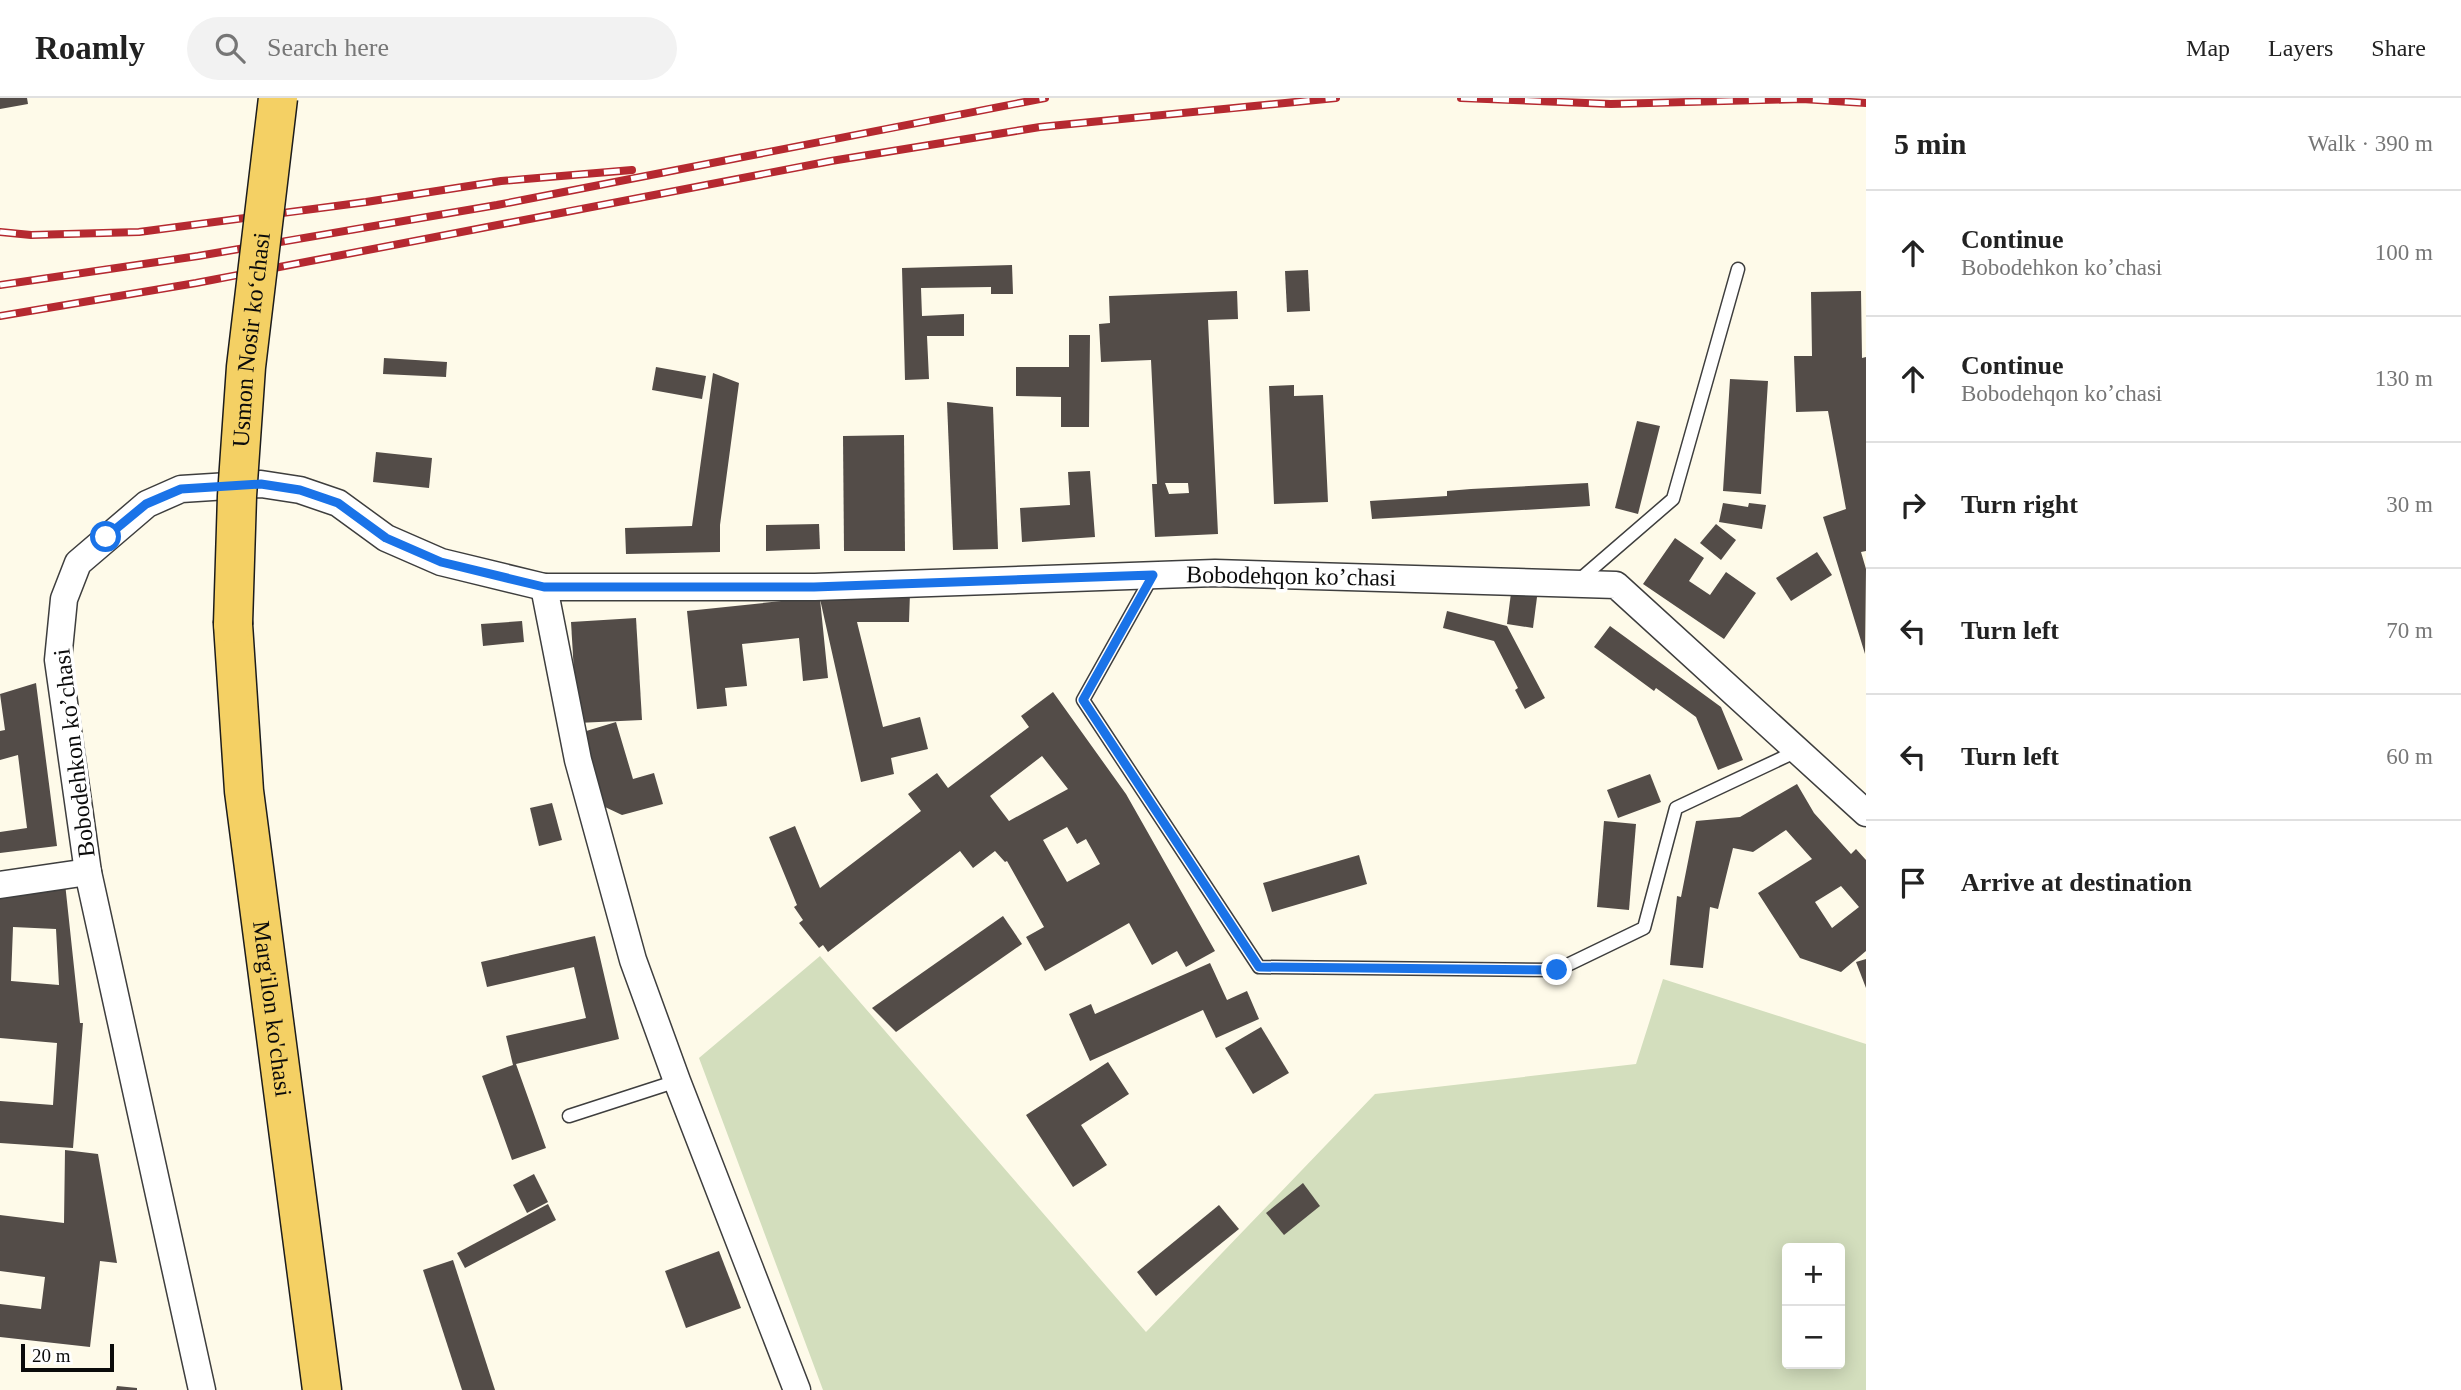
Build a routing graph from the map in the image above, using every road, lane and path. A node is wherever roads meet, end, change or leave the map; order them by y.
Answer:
1 (278, 98) edge
2 (1738, 270) dead end
3 (1153, 575) junction
4 (1576, 583) junction
5 (544, 587) junction
6 (233, 624) joint
7 (1798, 751) junction
8 (1866, 813) edge
9 (88, 872) junction
10 (0, 885) edge
11 (677, 1081) junction
12 (569, 1116) dead end
13 (202, 1390) edge
14 (323, 1390) edge
15 (797, 1390) edge

1 - 6 main road, Usmon Nosir ko‘chasi, bridge
2 - 4 lane
3 - 4 street, Bobodehqon koʼchasi
3 - 5 street, Bobodehqon koʼchasi
3 - 7 lane
4 - 7 street, Bobodehqon koʼchasi
5 - 9 street, Bobodehkon koʼchasi
5 - 11 street
6 - 14 main road, Marg'ilon ko'chasi
7 - 8 street, Bobodehqon koʼchasi
9 - 10 street
9 - 13 street, Bobodehkon koʼchasi
11 - 12 lane
11 - 15 street

